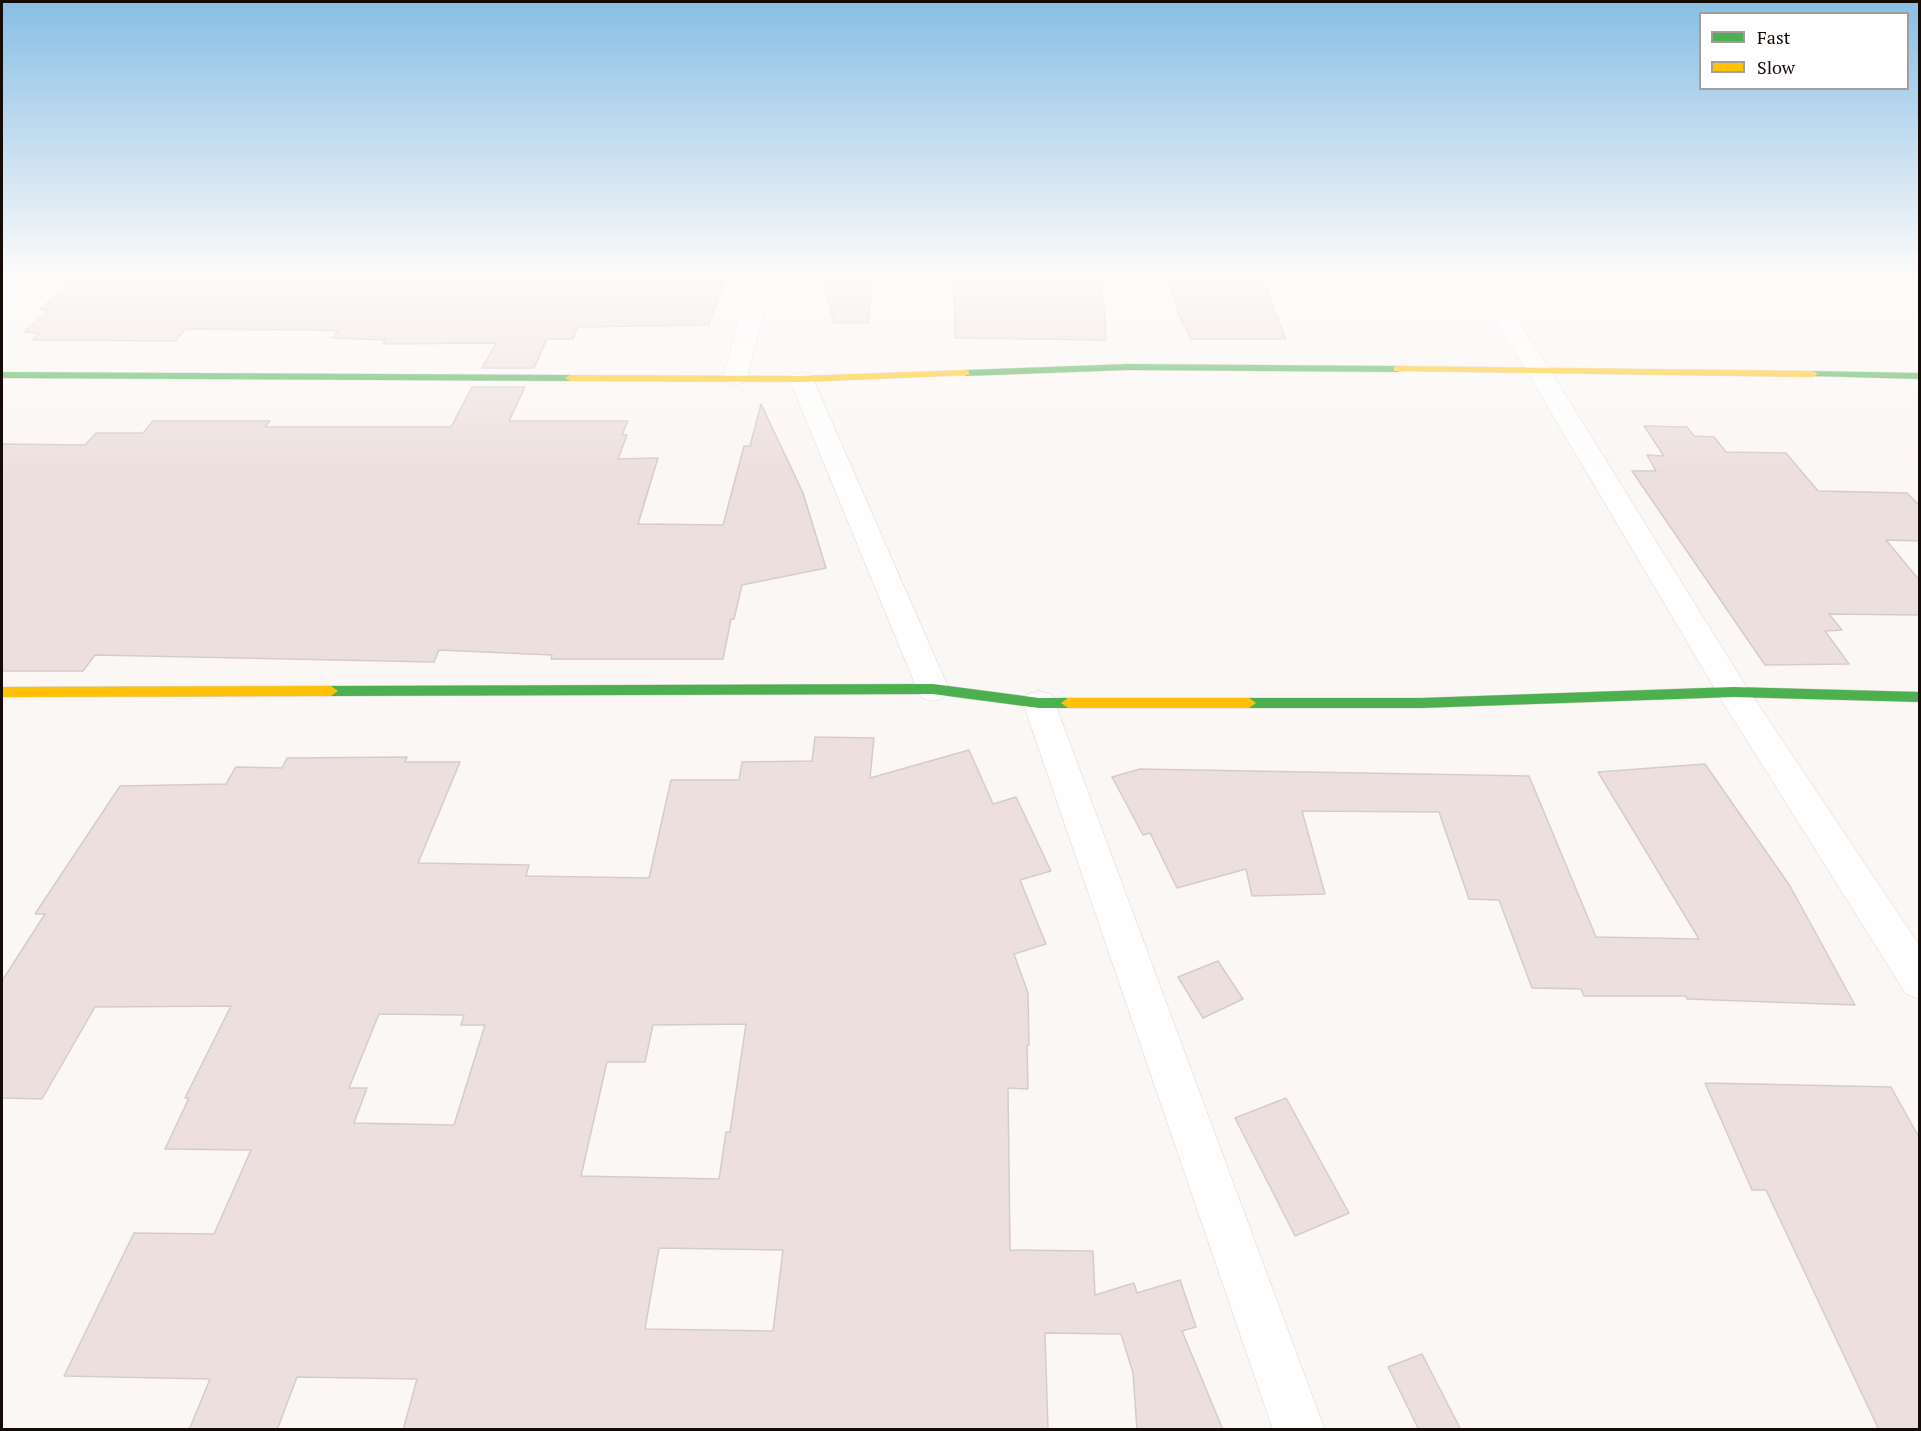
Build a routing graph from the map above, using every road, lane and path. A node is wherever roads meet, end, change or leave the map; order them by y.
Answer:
1 (744, 342) edge
2 (1520, 342) edge
3 (1538, 370) junction
4 (2, 375) edge
5 (1920, 376) edge
6 (735, 378) junction
7 (801, 379) junction
8 (933, 689) junction
9 (2, 692) edge
10 (1733, 692) junction
11 (1920, 697) edge
12 (1039, 703) junction
13 (1920, 981) edge
14 (1299, 1430) edge

1 - 6 street
2 - 3 street
3 - 5 street
3 - 7 street
3 - 10 street
4 - 6 street
6 - 7 street
7 - 8 street
8 - 9 street
8 - 12 street
10 - 11 street
10 - 12 street
10 - 13 street
12 - 14 street

